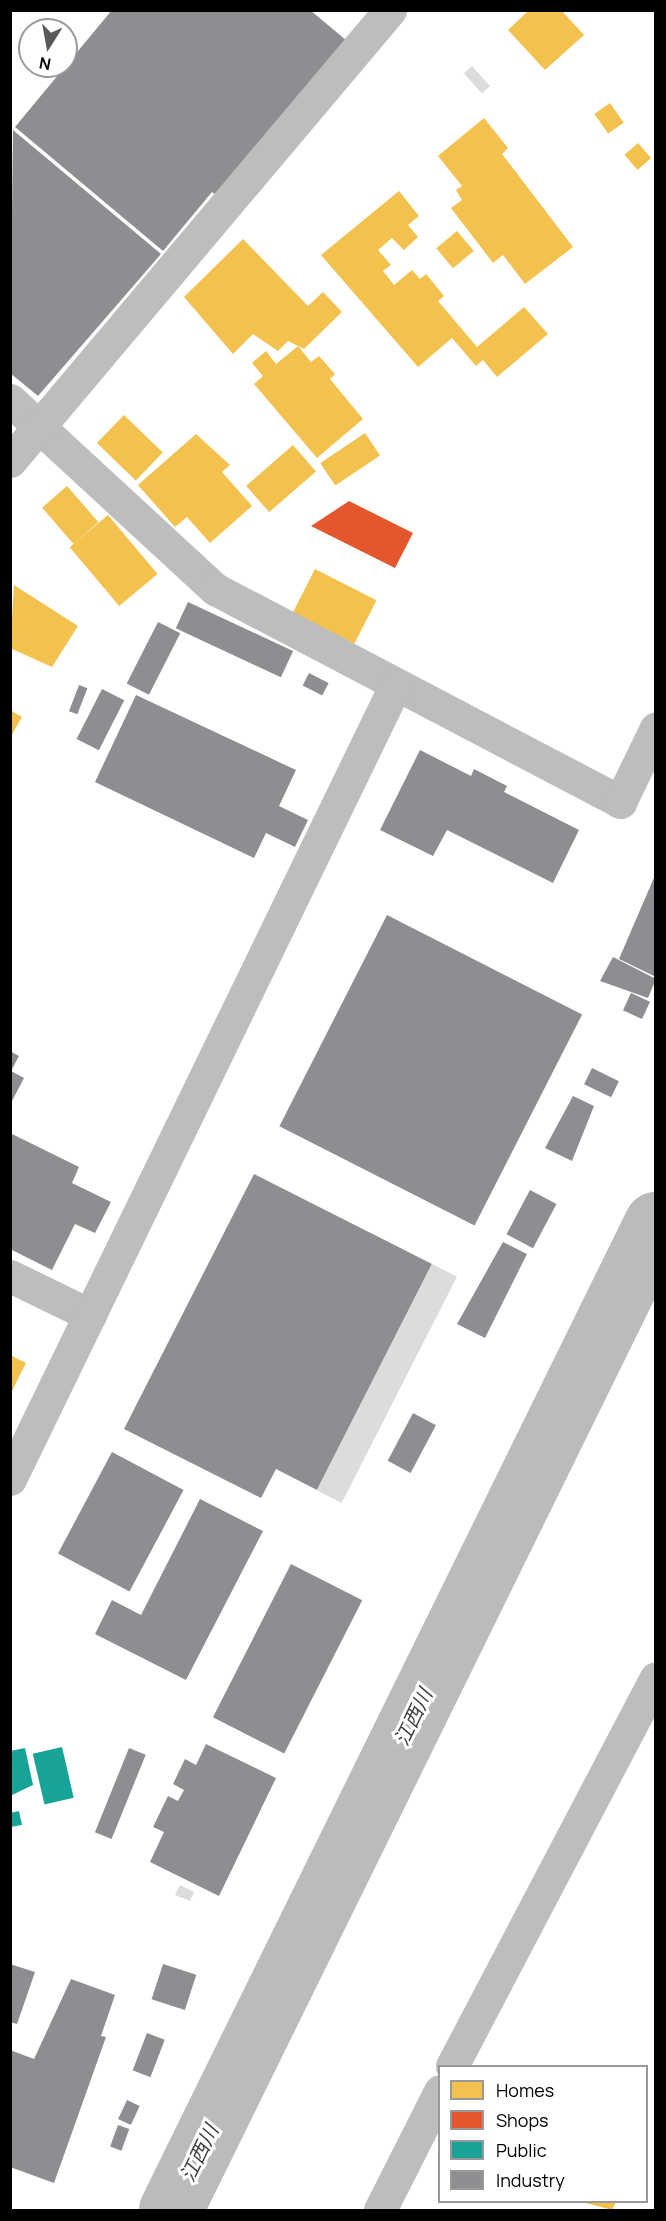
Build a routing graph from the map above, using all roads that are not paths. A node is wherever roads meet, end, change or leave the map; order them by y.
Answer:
1 (380, 14) edge
2 (10, 399) edge
3 (40, 424) junction
4 (10, 460) edge
5 (395, 686) junction
6 (656, 728) edge
7 (10, 1276) edge
8 (90, 1315) junction
9 (10, 1479) edge
10 (656, 1678) edge
11 (453, 2065) edge
12 (438, 2095) edge
13 (380, 2211) edge

1 - 3 street
2 - 3 street
3 - 4 street
3 - 5 street
5 - 6 street
5 - 8 street
7 - 8 street
8 - 9 street
10 - 11 street
12 - 13 street

